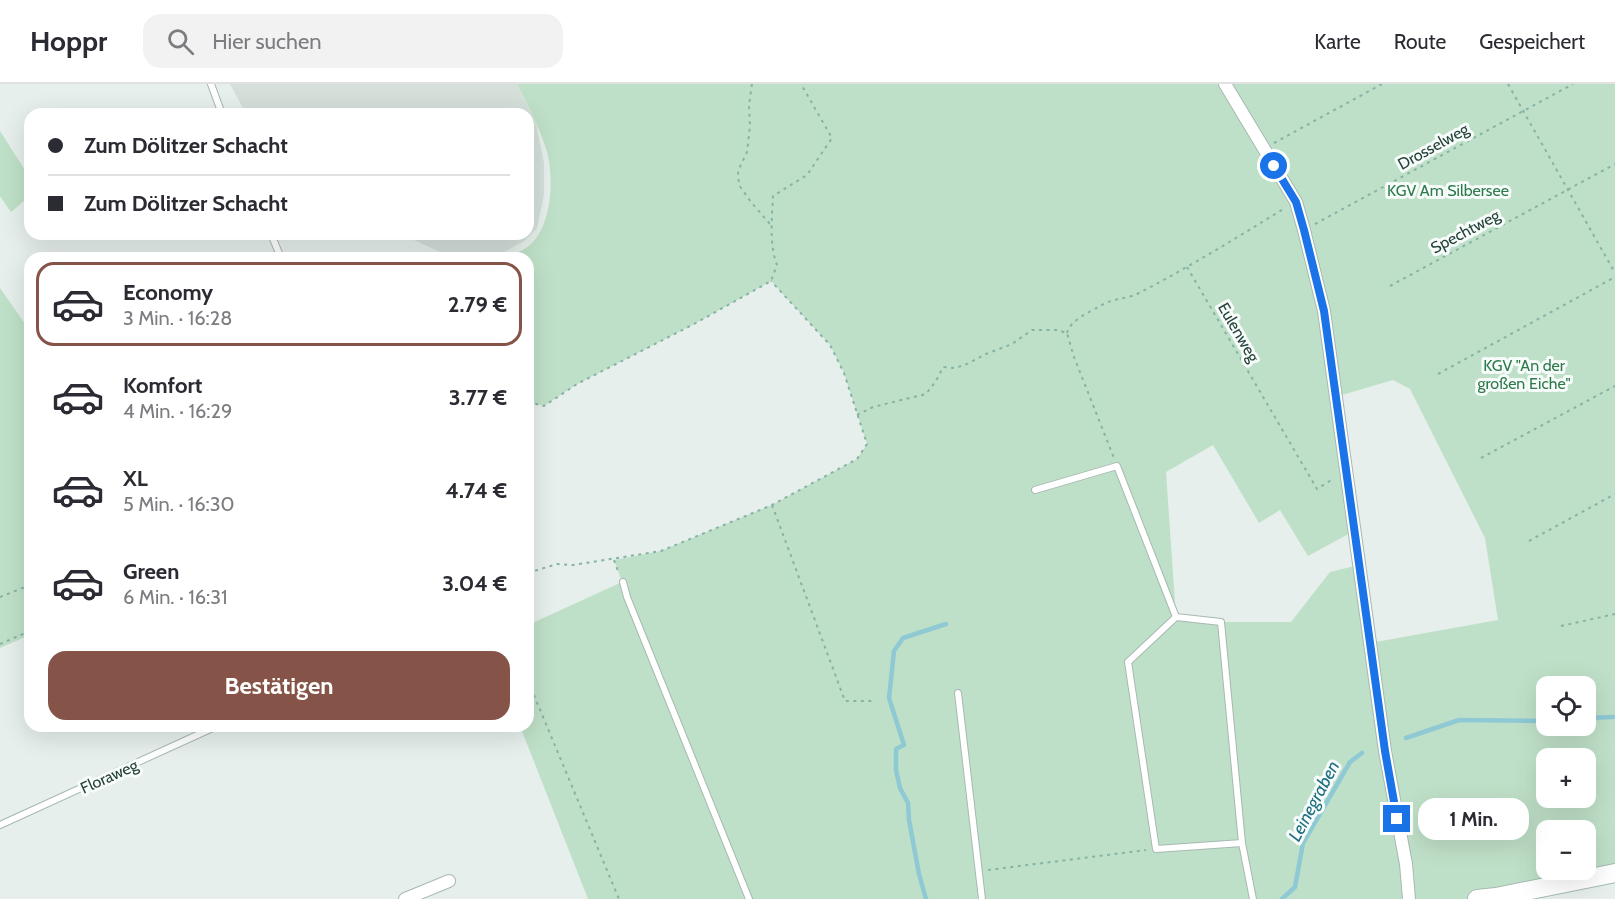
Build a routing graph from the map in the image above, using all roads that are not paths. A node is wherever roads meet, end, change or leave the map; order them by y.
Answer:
1 (211, 84) edge
2 (1225, 84) edge
3 (220, 108) edge
4 (1035, 490) dead end
5 (623, 582) road end
6 (1176, 617) junction
7 (958, 693) dead end
8 (204, 732) edge
9 (0, 825) edge
10 (1242, 843) junction
11 (1615, 873) edge
12 (448, 882) dead end
13 (1496, 898) edge
14 (405, 899) edge
15 (749, 899) edge
16 (982, 899) edge
17 (1252, 899) edge
18 (1409, 899) edge
19 (1476, 899) edge

1 - 3 lane
2 - 18 street
4 - 6 lane
5 - 15 lane
6 - 10 lane
6 - 10 lane
7 - 16 lane
8 - 9 lane, Floraweg
10 - 17 lane
11 - 13 main road
12 - 14 street
13 - 19 main road

